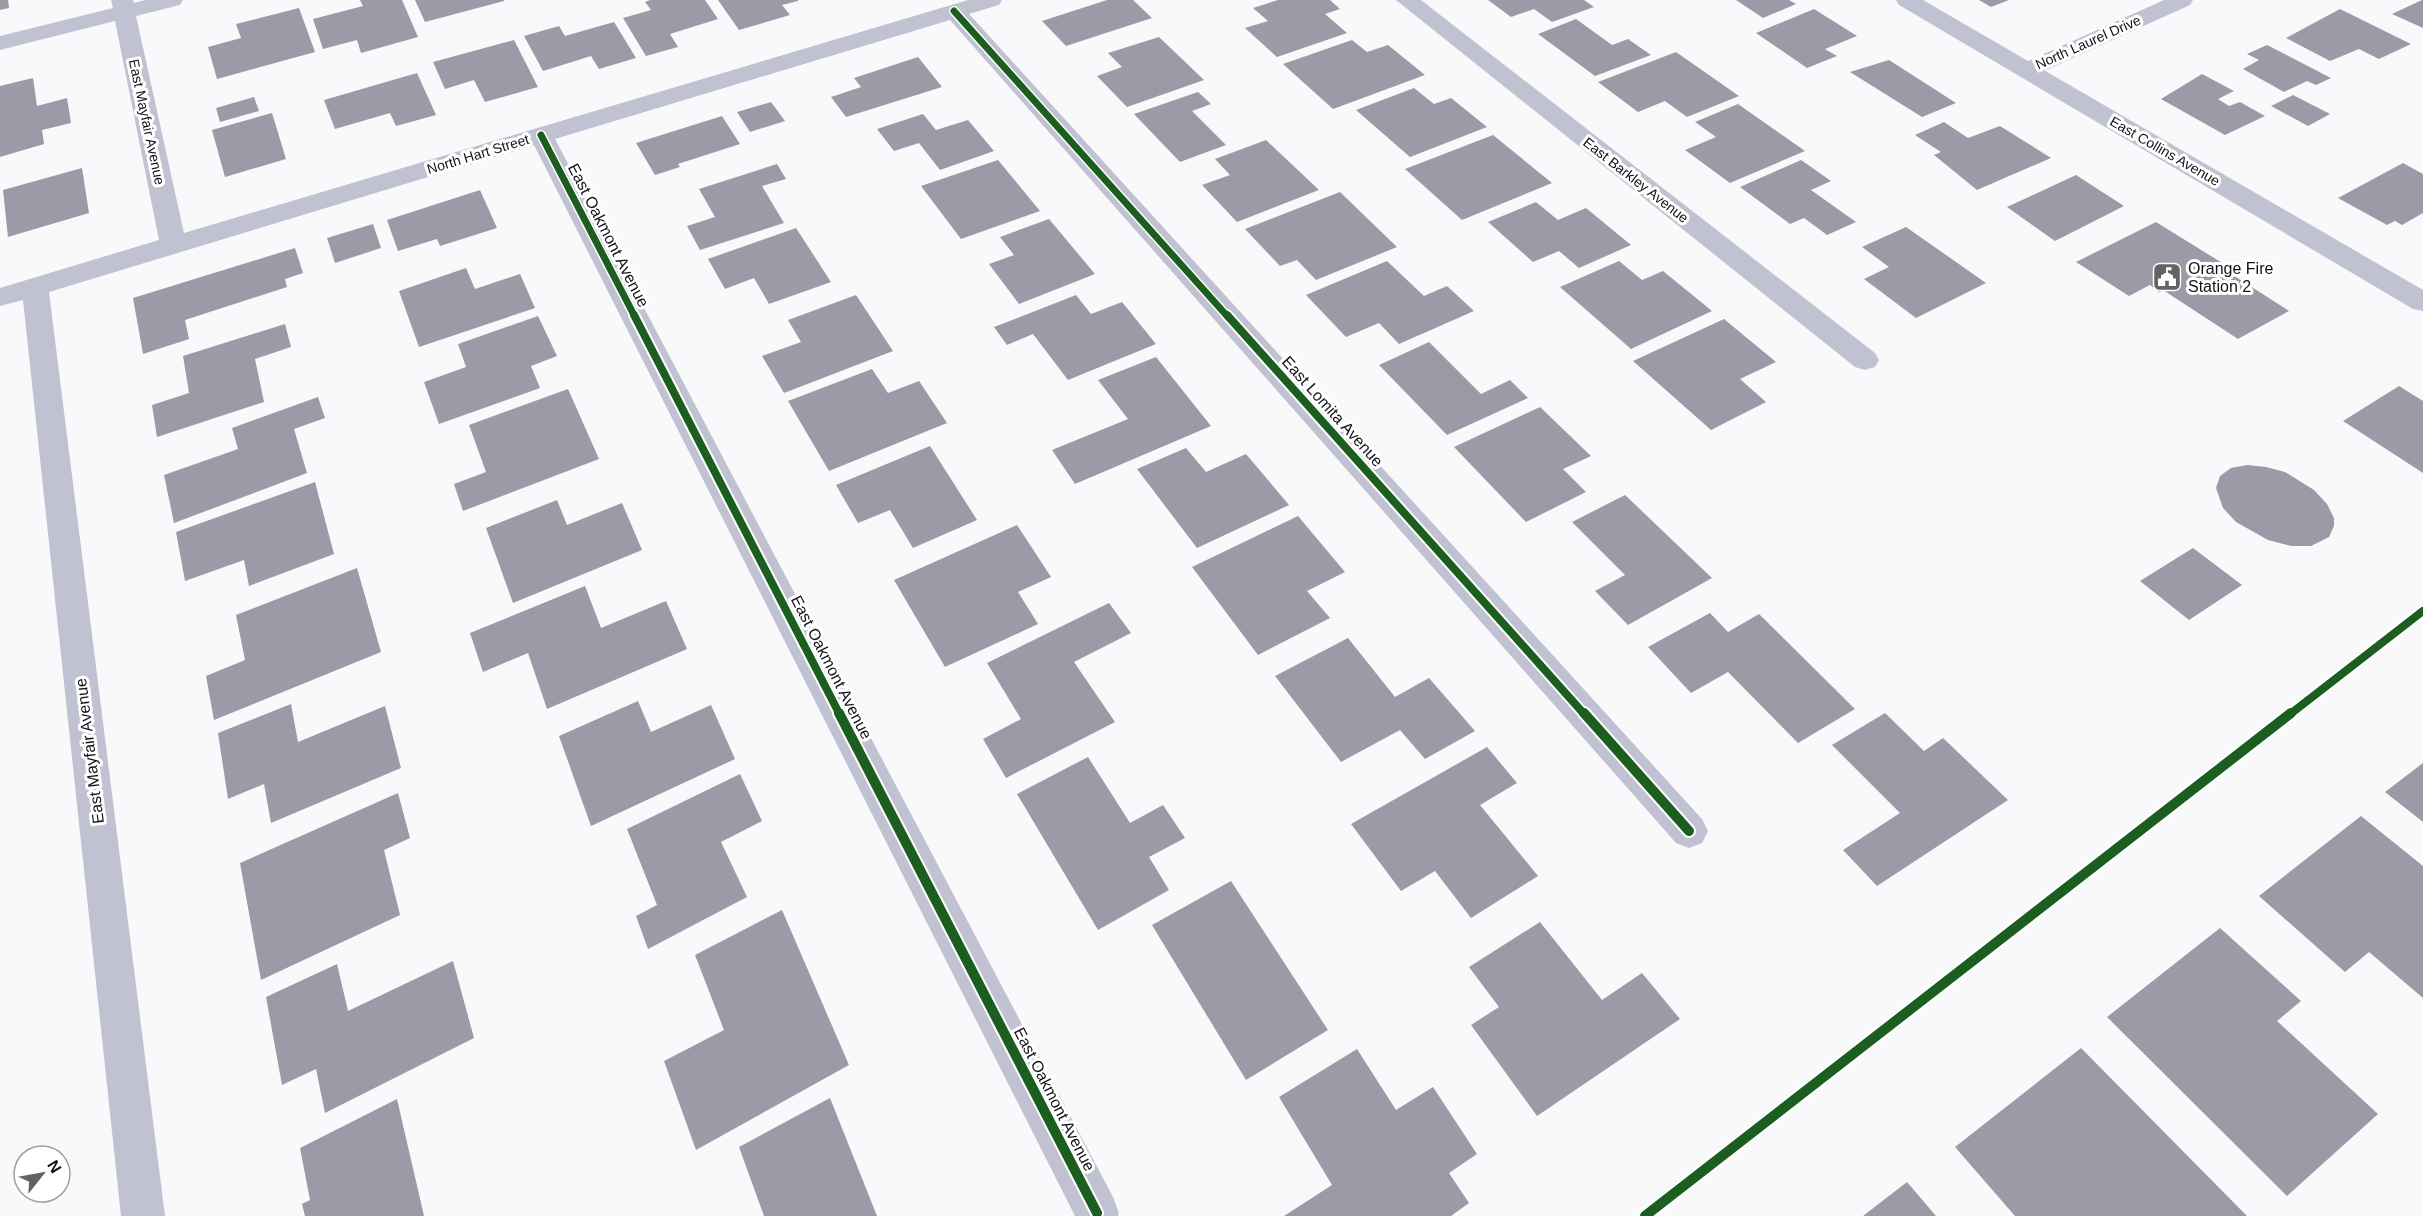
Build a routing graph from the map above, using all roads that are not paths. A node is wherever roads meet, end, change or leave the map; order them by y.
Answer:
1 (172, 0) edge
2 (991, 0) edge
3 (1407, 0) edge
4 (1907, 0) edge
5 (2182, 0) edge
6 (123, 6) edge
7 (954, 11) junction
8 (0, 43) edge
9 (2027, 70) junction
10 (540, 135) junction
11 (173, 244) junction
12 (35, 286) junction
13 (0, 297) edge
14 (2423, 302) edge
15 (1865, 360) dead end
16 (1689, 831) dead end
17 (1097, 1213) dead end
18 (142, 1216) edge

1 - 6 street
2 - 7 street, North Hart Street
3 - 15 street, East Barkley Avenue
4 - 9 street, East Collins Avenue
5 - 9 street, North Laurel Drive
6 - 8 street
6 - 11 street, East Mayfair Avenue
7 - 10 street, North Hart Street
7 - 16 street, East Lomita Avenue
9 - 14 street, East Collins Avenue
10 - 11 street, North Hart Street
10 - 17 street, East Oakmont Avenue
11 - 12 street, North Hart Street
12 - 13 street, North Hart Street
12 - 18 street, East Mayfair Avenue

